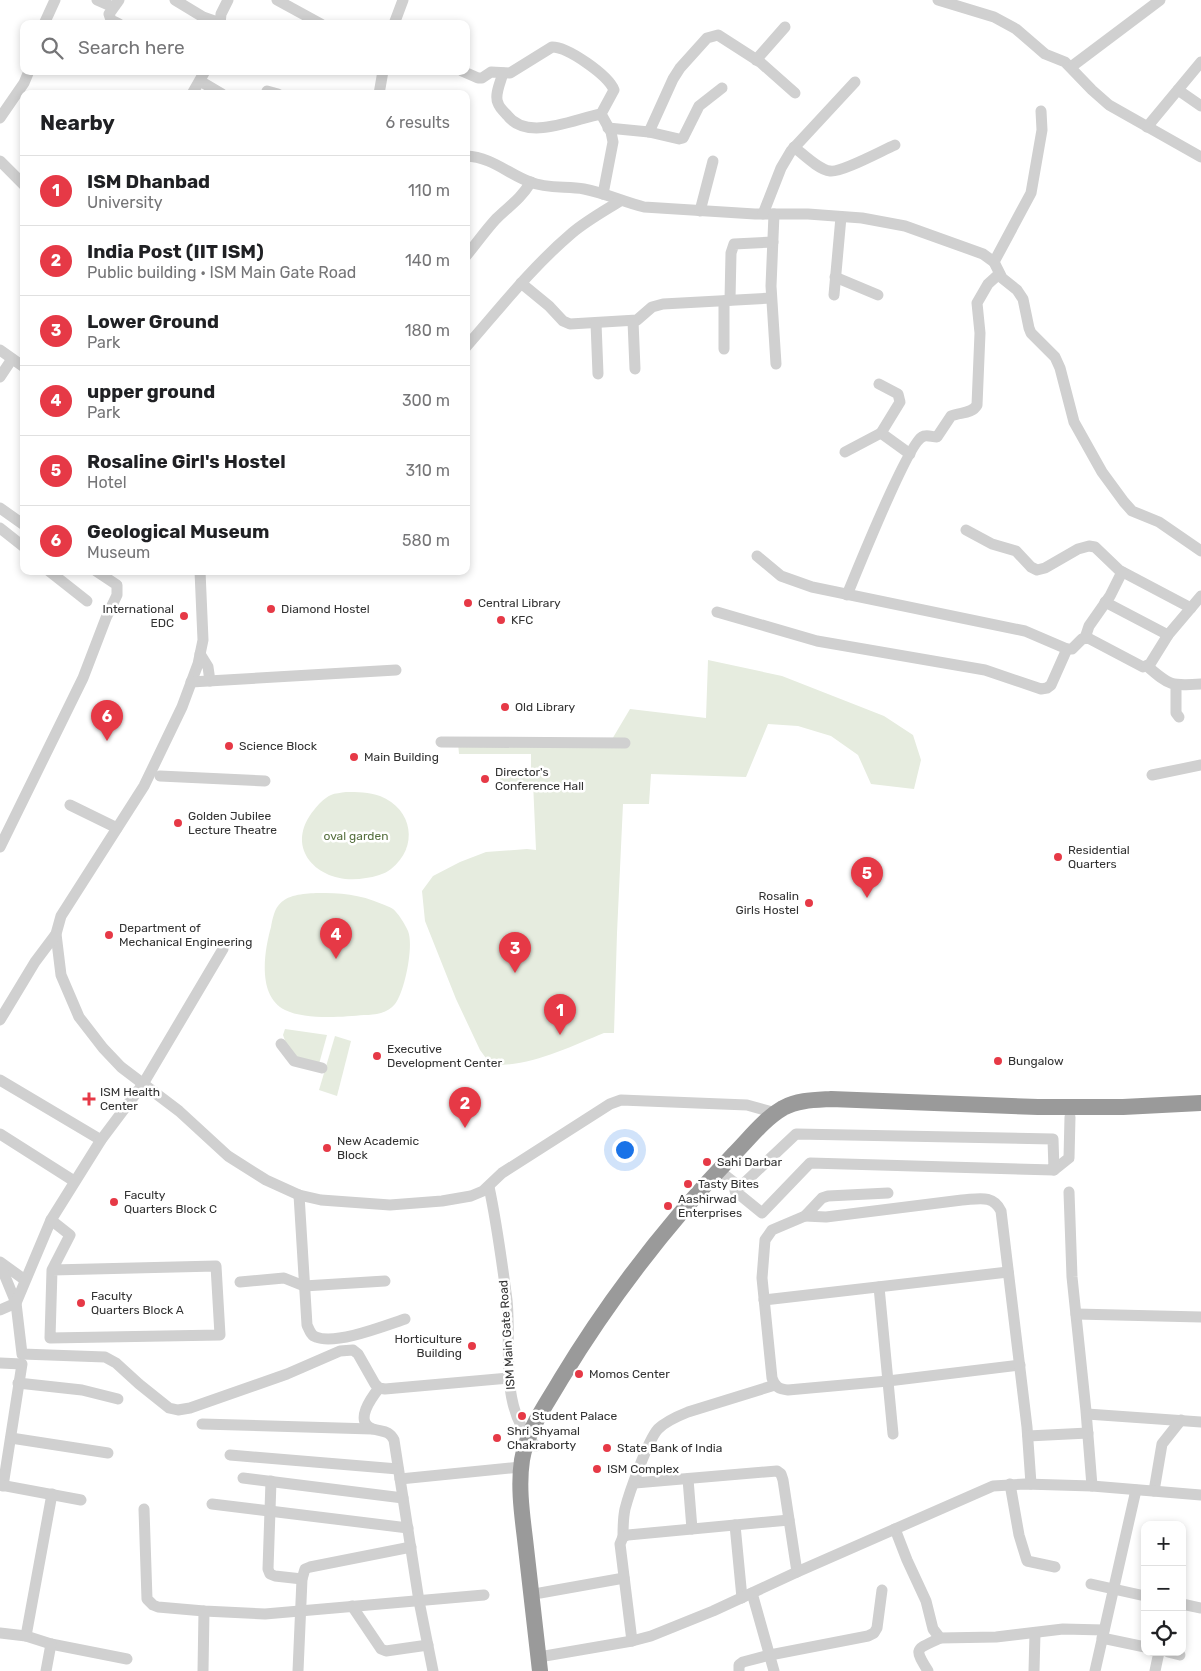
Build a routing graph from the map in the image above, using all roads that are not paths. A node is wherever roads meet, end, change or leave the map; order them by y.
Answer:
1 (55, 0) edge
2 (98, 0) edge
3 (175, 0) edge
4 (228, 0) edge
5 (278, 0) edge
6 (403, 0) edge
7 (938, 0) edge
8 (1160, 0) edge
9 (116, 4) edge
10 (46, 20) edge
11 (113, 20) edge
12 (212, 20) edge
13 (220, 20) edge
14 (314, 20) edge
15 (396, 20) edge
16 (785, 27) dead end
17 (756, 60) junction
18 (1201, 62) edge
19 (1071, 67) junction
20 (503, 73) junction
21 (470, 74) edge
22 (27, 75) edge
23 (383, 75) edge
24 (202, 76) edge
25 (855, 82) dead end
26 (722, 88) dead end
27 (194, 90) edge
28 (218, 90) edge
29 (380, 90) edge
30 (1178, 90) junction
31 (795, 93) dead end
32 (1201, 106) edge
33 (1041, 111) dead end
34 (601, 114) junction
35 (0, 118) edge
36 (608, 128) junction
37 (1147, 128) junction
38 (649, 132) junction
39 (895, 145) dead end
40 (794, 147) junction
41 (470, 156) edge
42 (1201, 157) edge
43 (0, 161) edge
44 (713, 161) dead end
45 (20, 181) edge
46 (530, 182) junction
47 (603, 194) junction
48 (620, 200) junction
49 (700, 211) junction
50 (768, 214) junction
51 (841, 217) junction
52 (773, 242) junction
53 (470, 251) edge
54 (994, 262) junction
55 (999, 274) junction
56 (835, 277) junction
57 (521, 283) junction
58 (834, 295) dead end
59 (878, 295) dead end
60 (771, 298) junction
61 (727, 300) junction
62 (633, 321) junction
63 (596, 323) junction
64 (470, 342) edge
65 (724, 349) dead end
66 (0, 350) edge
67 (12, 359) junction
68 (20, 364) edge
69 (776, 364) dead end
70 (635, 369) dead end
71 (598, 374) dead end
72 (0, 377) edge
73 (879, 384) dead end
74 (881, 433) junction
75 (845, 452) dead end
76 (910, 454) junction
77 (0, 508) edge
78 (20, 522) edge
79 (0, 528) edge
80 (966, 530) dead end
81 (20, 544) edge
82 (1201, 551) edge
83 (757, 556) dead end
84 (1122, 572) junction
85 (54, 575) edge
86 (102, 575) edge
87 (200, 575) edge
88 (847, 595) junction
89 (1201, 596) edge
90 (87, 601) dead end
91 (1104, 602) junction
92 (1191, 608) junction
93 (717, 612) dead end
94 (1168, 635) junction
95 (1085, 638) junction
96 (1067, 649) junction
97 (200, 654) junction
98 (1147, 666) junction
99 (396, 670) dead end
100 (210, 680) junction
101 (191, 682) junction
102 (1201, 684) edge
103 (1176, 686) junction
104 (1179, 717) dead end
105 (441, 742) dead end
106 (625, 743) dead end
107 (1201, 764) edge
108 (1152, 775) dead end
109 (160, 776) dead end
110 (265, 782) dead end
111 (70, 805) dead end
112 (117, 828) junction
113 (0, 847) edge
114 (56, 934) junction
115 (223, 949) dead end
116 (0, 1020) edge
117 (281, 1044) dead end
118 (322, 1068) dead end
119 (0, 1080) edge
120 (143, 1084) junction
121 (1201, 1103) edge
122 (776, 1113) junction
123 (1201, 1114) edge
124 (1070, 1117) junction
125 (0, 1134) edge
126 (101, 1140) junction
127 (1054, 1170) junction
128 (726, 1176) junction
129 (74, 1181) junction
130 (489, 1187) junction
131 (740, 1187) junction
132 (1069, 1192) dead end
133 (888, 1193) dead end
134 (299, 1195) junction
135 (805, 1216) junction
136 (50, 1220) junction
137 (0, 1263) edge
138 (52, 1270) junction
139 (1008, 1272) junction
140 (25, 1280) junction
141 (385, 1281) dead end
142 (240, 1282) dead end
143 (304, 1286) junction
144 (879, 1287) junction
145 (764, 1300) junction
146 (16, 1303) junction
147 (0, 1310) edge
148 (1076, 1314) junction
149 (1201, 1317) edge
150 (405, 1319) dead end
151 (0, 1363) edge
152 (1020, 1365) junction
153 (509, 1378) junction
154 (888, 1381) junction
155 (18, 1384) junction
156 (775, 1385) junction
157 (379, 1388) junction
158 (118, 1399) dead end
159 (1086, 1414) junction
160 (1181, 1420) junction
161 (1201, 1422) edge
162 (202, 1424) dead end
163 (372, 1429) junction
164 (1088, 1433) junction
165 (893, 1434) dead end
166 (1028, 1436) junction
167 (11, 1438) junction
168 (532, 1442) junction
169 (108, 1453) dead end
170 (230, 1455) dead end
171 (521, 1467) junction
172 (399, 1474) junction
173 (243, 1478) dead end
174 (688, 1479) junction
175 (270, 1481) junction
176 (635, 1482) junction
177 (1010, 1484) junction
178 (1031, 1484) junction
179 (1, 1486) edge
180 (1092, 1486) junction
181 (1136, 1490) junction
182 (1154, 1491) junction
183 (52, 1494) junction
184 (1201, 1495) edge
185 (403, 1498) junction
186 (81, 1500) dead end
187 (212, 1504) dead end
188 (144, 1509) dead end
189 (269, 1511) junction
190 (789, 1520) junction
191 (735, 1525) junction
192 (408, 1528) junction
193 (692, 1529) junction
194 (896, 1529) junction
195 (623, 1537) junction
196 (411, 1547) junction
197 (1055, 1567) dead end
198 (797, 1572) junction
199 (624, 1578) junction
200 (302, 1579) junction
201 (1091, 1584) dead end
202 (1112, 1589) junction
203 (882, 1590) dead end
204 (540, 1593) junction
205 (484, 1595) dead end
206 (747, 1595) junction
207 (1141, 1595) edge
208 (419, 1601) junction
209 (1186, 1605) edge
210 (352, 1606) junction
211 (1201, 1608) edge
212 (301, 1610) junction
213 (204, 1611) junction
214 (0, 1633) edge
215 (1035, 1633) junction
216 (1103, 1634) junction
217 (26, 1636) junction
218 (940, 1638) junction
219 (632, 1641) junction
220 (52, 1644) junction
221 (428, 1645) junction
222 (1141, 1646) edge
223 (770, 1655) junction
224 (1158, 1656) edge
225 (127, 1658) dead end
226 (544, 1664) edge
227 (46, 1671) edge
228 (203, 1671) edge
229 (298, 1671) edge
230 (433, 1671) edge
231 (739, 1671) edge
232 (774, 1671) edge
233 (928, 1671) edge
234 (1034, 1671) edge
235 (1095, 1671) edge
236 (1155, 1671) edge

1 - 10 street
2 - 9 street
3 - 12 street
4 - 13 street
5 - 14 street
6 - 15 street
7 - 19 street
8 - 19 street
9 - 11 street
16 - 17 street
17 - 31 street
17 - 38 street
18 - 30 street
19 - 37 street
20 - 21 street
20 - 34 street
20 - 34 street
22 - 35 street
23 - 29 street
24 - 27 street
24 - 28 street
25 - 40 street
26 - 38 street
30 - 32 street
30 - 37 street
33 - 54 street
34 - 36 street
36 - 38 street
36 - 47 street
37 - 42 street
39 - 40 street
40 - 50 street
41 - 46 street
43 - 45 street
44 - 49 street
46 - 47 street
46 - 53 street
47 - 48 street
48 - 49 street
48 - 57 street
49 - 50 street
50 - 51 street
50 - 52 street
51 - 54 street
51 - 56 street
52 - 60 street
52 - 61 street
54 - 55 street
55 - 76 street
55 - 82 street
56 - 58 street
56 - 59 street
57 - 63 street
57 - 64 street
60 - 61 street
60 - 69 street
61 - 62 street
61 - 65 street
62 - 63 street
62 - 70 street
63 - 71 street
66 - 67 street
67 - 68 street
67 - 72 street
73 - 74 street
74 - 75 street
74 - 76 street
76 - 88 street
77 - 78 street
79 - 81 street
80 - 84 street
83 - 88 street
84 - 91 street
84 - 92 street
85 - 90 street
86 - 113 street
87 - 97 street
88 - 96 street
89 - 92 street
91 - 94 street
91 - 95 street
92 - 94 street
93 - 96 street
94 - 98 street
95 - 96 street
95 - 98 street
97 - 100 street
97 - 101 street
98 - 103 street
99 - 100 street
100 - 101 street
101 - 112 street
102 - 103 street
103 - 104 street
105 - 106 street
107 - 108 street
109 - 110 street
111 - 112 street
112 - 114 street
114 - 116 street
114 - 120 street
115 - 120 street
117 - 118 street
119 - 126 street
120 - 126 street
120 - 134 street
121 - 122 highway
122 - 130 street
122 - 168 highway
123 - 124 highway
124 - 127 street
124 - 128 highway
125 - 129 street
126 - 129 street
127 - 131 street
127 - 131 street
128 - 131 street
128 - 168 highway
129 - 136 street
130 - 134 street
130 - 153 street, ISM Main Gate Road
132 - 148 street
133 - 135 street
134 - 143 street
135 - 139 street
135 - 145 street
136 - 138 street
136 - 140 street
137 - 140 street
137 - 146 street
138 - 138 street
139 - 144 street
139 - 152 street
140 - 146 street
141 - 143 street
142 - 143 street
143 - 150 street
144 - 145 street
144 - 154 street
145 - 156 street
146 - 147 street
146 - 157 street
148 - 149 street
148 - 159 street
151 - 155 street
152 - 154 street
152 - 166 street
153 - 157 street
153 - 168 street, ISM Main Gate Road
154 - 156 street
154 - 165 street
155 - 158 street
155 - 167 street
156 - 176 street
157 - 163 street
159 - 160 street
159 - 164 street
160 - 161 street
160 - 182 street
162 - 163 street
163 - 172 street
164 - 166 street
164 - 180 street
166 - 178 street
167 - 169 street
167 - 179 street
168 - 171 highway
168 - 204 highway
170 - 172 street
171 - 172 street
171 - 226 highway
172 - 185 street
173 - 175 street
174 - 176 street
174 - 190 street
174 - 193 street
175 - 185 street
175 - 189 street
176 - 195 street
177 - 178 street
177 - 194 street
177 - 197 street
178 - 180 street
179 - 183 street
180 - 181 street
181 - 182 street
181 - 202 street
182 - 184 street
183 - 186 street
183 - 217 street
185 - 192 street
187 - 189 street
188 - 213 street
189 - 192 street
189 - 200 street
190 - 191 street
190 - 198 street
191 - 193 street
191 - 206 street
192 - 196 street
193 - 195 street
194 - 198 street
194 - 218 street
195 - 199 street
196 - 200 street
196 - 208 street
198 - 206 street
199 - 204 street
199 - 219 street
200 - 212 street
201 - 202 street
202 - 207 street
202 - 216 street
203 - 223 street
204 - 226 highway
205 - 208 street
206 - 219 street
206 - 223 street
208 - 210 street
208 - 221 street
209 - 211 street
210 - 212 street
210 - 221 street
212 - 213 street
212 - 229 street
213 - 228 street
214 - 217 street
215 - 216 street
215 - 218 street
215 - 234 street
216 - 222 street
216 - 235 street
217 - 220 street
218 - 233 street
219 - 226 street
220 - 225 street
220 - 227 street
221 - 230 street
223 - 231 street
223 - 232 street
224 - 236 street

